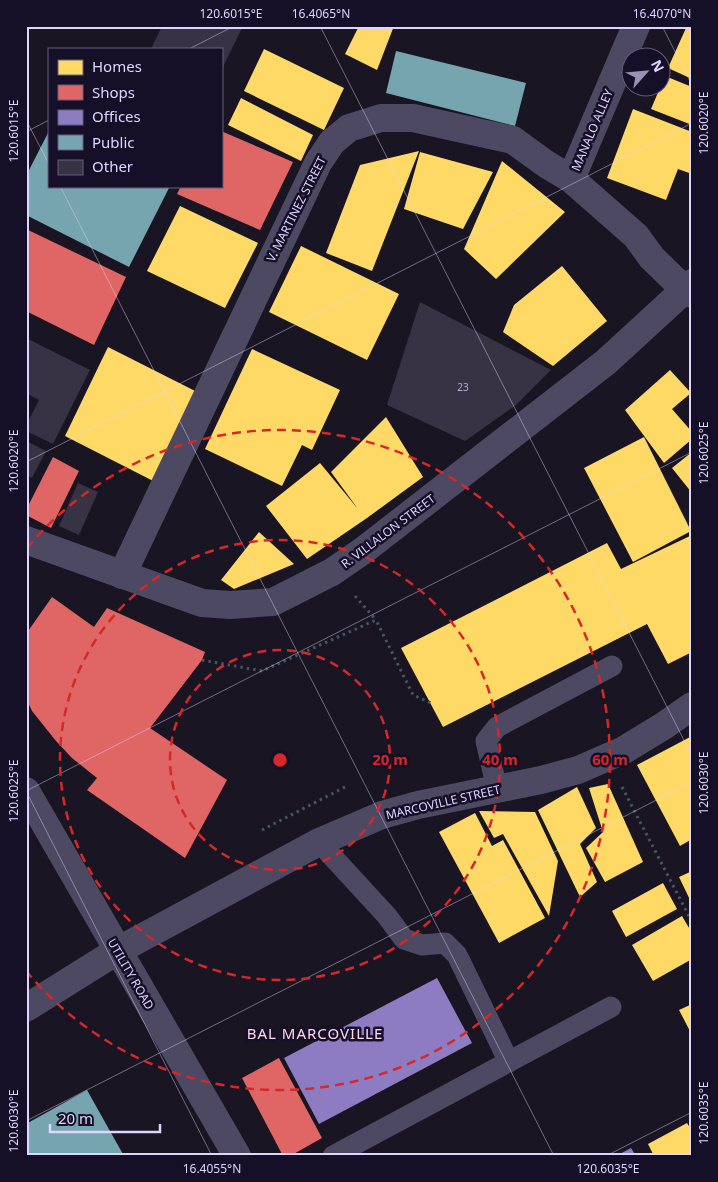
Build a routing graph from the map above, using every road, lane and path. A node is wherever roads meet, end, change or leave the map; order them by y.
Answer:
1 (636, 26) edge
2 (571, 179) junction
3 (689, 289) edge
4 (26, 540) edge
5 (122, 575) junction
6 (202, 660) dead end
7 (612, 666) dead end
8 (431, 704) dead end
9 (692, 706) edge
10 (607, 758) junction
11 (345, 786) dead end
12 (497, 789) junction
13 (26, 791) edge
14 (262, 830) dead end
15 (319, 842) junction
16 (692, 922) edge
17 (117, 951) junction
18 (611, 1007) dead end
19 (26, 1008) edge
20 (510, 1062) junction
21 (237, 1156) edge
22 (333, 1156) edge

1 - 2 street, MANALO ALLEY
2 - 3 street, V. MARTINEZ STREET
2 - 5 street, V. MARTINEZ STREET
3 - 5 street, R. VILLALON STREET
4 - 5 street, R. VILLALON STREET
6 - 8 path
7 - 12 lane
9 - 10 street, MARCOVILLE STREET
10 - 12 street, MARCOVILLE STREET
10 - 16 path
11 - 14 path
12 - 15 street, MARCOVILLE STREET
13 - 17 street, UTILITY ROAD
15 - 17 street, MARCOVILLE STREET
15 - 20 lane
17 - 19 street, MARCOVILLE STREET
17 - 21 street, UTILITY ROAD
18 - 20 lane
20 - 22 lane

